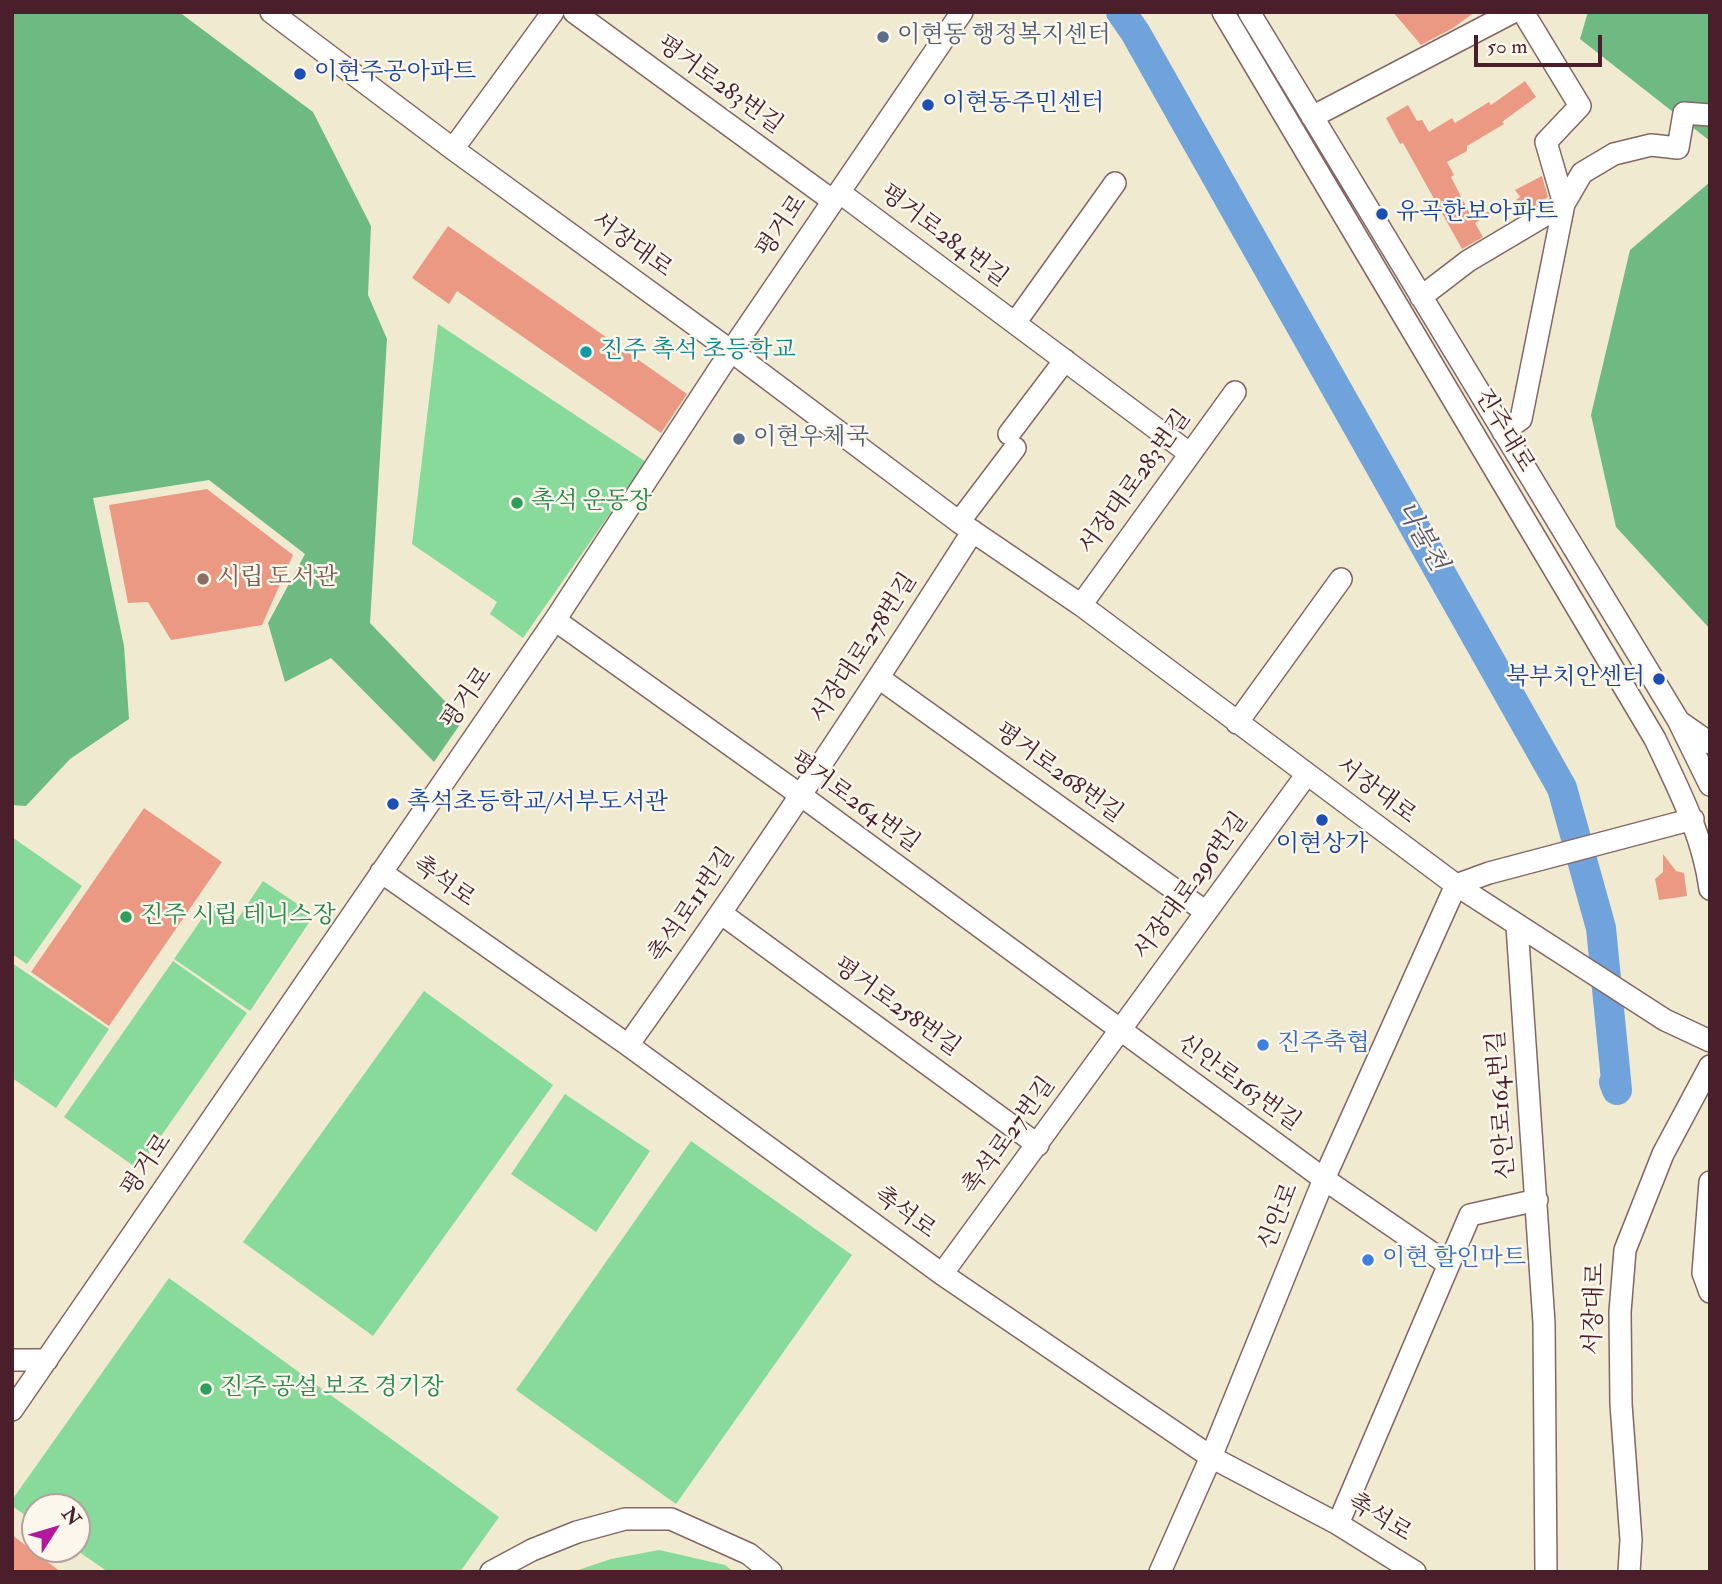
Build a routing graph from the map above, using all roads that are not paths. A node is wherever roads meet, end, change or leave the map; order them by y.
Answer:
1 (271, 12) edge
2 (553, 12) edge
3 (574, 12) edge
4 (962, 12) edge
5 (1223, 12) edge
6 (1249, 12) edge
7 (1513, 12) edge
8 (1523, 12) edge
9 (1710, 115) edge
10 (1312, 117) junction
11 (453, 149) junction
12 (1115, 183) dead end
13 (836, 197) junction
14 (1564, 204) junction
15 (1421, 297) junction
16 (1015, 323) junction
17 (731, 351) junction
18 (1065, 360) junction
19 (1235, 392) dead end
20 (1503, 432) junction
21 (1189, 453) junction
22 (966, 527) junction
23 (1341, 579) dead end
24 (1081, 605) junction
25 (555, 620) junction
26 (879, 678) junction
27 (1678, 720) junction
28 (1237, 723) junction
29 (1710, 743) edge
30 (1307, 774) junction
31 (1710, 785) edge
32 (799, 794) junction
33 (1692, 819) junction
34 (381, 872) junction
35 (1456, 885) junction
36 (1710, 889) edge
37 (1206, 912) junction
38 (722, 914) junction
39 (1517, 926) junction
40 (1120, 1031) junction
41 (1710, 1041) edge
42 (628, 1045) junction
43 (1710, 1066) edge
44 (1038, 1144) junction
45 (1324, 1180) junction
46 (1710, 1182) edge
47 (1537, 1200) junction
48 (1448, 1264) junction
49 (942, 1274) junction
50 (1710, 1292) edge
51 (12, 1360) edge
52 (47, 1360) junction
53 (12, 1410) edge
54 (1211, 1457) junction
55 (1338, 1524) junction
56 (491, 1572) edge
57 (771, 1572) edge
58 (1160, 1572) edge
59 (1414, 1572) edge
60 (1546, 1572) edge
61 (1629, 1572) edge

1 - 11 street, 서장대로
2 - 11 street
3 - 13 street, 평거로283번길
4 - 13 street, 평거로
5 - 33 street, 진주대로
6 - 10 street, 진주대로
7 - 10 street
8 - 14 street
9 - 14 street
10 - 15 street, 진주대로
11 - 17 street, 서장대로
12 - 16 street, 평거로284번길
13 - 16 street, 평거로284번길
13 - 17 street, 평거로
14 - 15 street
14 - 20 street
15 - 20 street, 진주대로
16 - 18 street, 평거로284번길
17 - 22 street, 서장대로
17 - 25 street, 평거로
18 - 21 street, 평거로284번길
18 - 22 street
19 - 21 street, 서장대로283번길
20 - 27 street, 진주대로
21 - 24 street, 서장대로283번길
22 - 24 street, 서장대로
22 - 26 street, 서장대로278번길
23 - 28 street
24 - 28 street, 서장대로
25 - 32 street, 평거로264번길
25 - 34 street, 평거로
26 - 32 street, 서장대로278번길
26 - 37 street, 평거로268번길
27 - 29 street
27 - 31 street, 진주대로
28 - 30 street, 서장대로
30 - 35 street, 서장대로
30 - 37 street, 서장대로296번길
32 - 38 street, 촉석로11번길
32 - 40 street, 평거로264번길
33 - 35 street
33 - 36 street, 진주대로
34 - 42 street, 촉석로
34 - 52 street, 평거로
35 - 39 street, 서장대로
35 - 45 street, 신안로
37 - 40 street, 서장대로296번길
38 - 42 street, 촉석로11번길
38 - 44 street, 평거로258번길
39 - 41 street, 서장대로
39 - 47 street, 신안로164번길
40 - 44 street, 촉석로27번길
40 - 45 street, 신안로163번길
42 - 49 street, 촉석로
43 - 61 street, 서장대로
44 - 49 street, 촉석로27번길
45 - 48 street
45 - 54 street, 신안로
46 - 50 street
47 - 48 street, 신안로164번길
47 - 60 street
48 - 55 street, 신안로164번길
49 - 54 street, 촉석로
51 - 52 street
52 - 53 street, 평거로
54 - 55 street, 촉석로
54 - 58 street, 신안로
55 - 59 street, 촉석로
56 - 57 street

